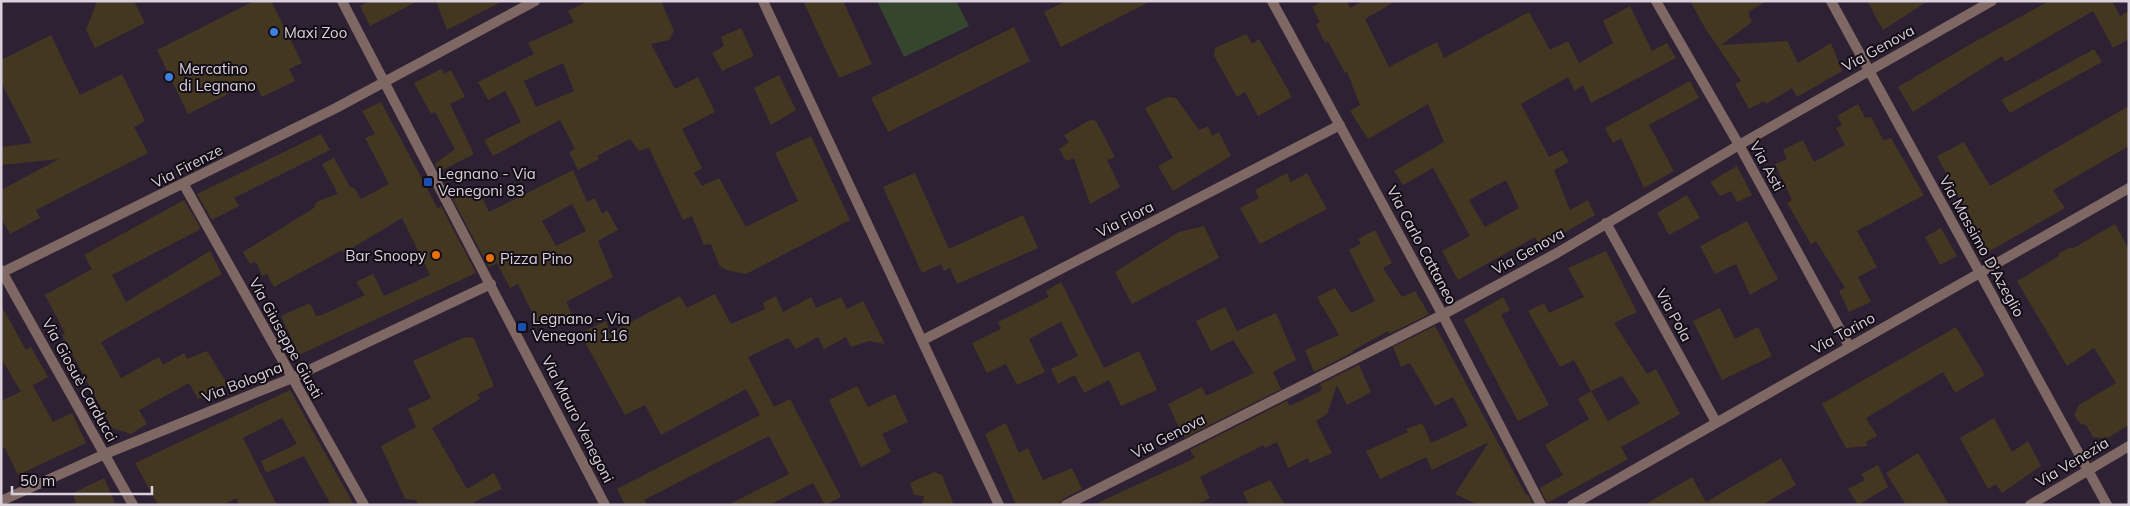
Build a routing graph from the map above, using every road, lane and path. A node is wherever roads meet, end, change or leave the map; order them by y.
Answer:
1 (342, 1) edge
2 (535, 1) edge
3 (763, 1) edge
4 (1272, 1) edge
5 (1656, 1) edge
6 (1830, 1) edge
7 (1992, 1) edge
8 (1869, 70) junction
9 (385, 82) junction
10 (1340, 125) junction
11 (1739, 145) junction
12 (184, 184) junction
13 (2129, 188) edge
14 (1606, 223) junction
15 (2, 272) edge
16 (1980, 274) junction
17 (491, 284) junction
18 (1442, 315) junction
19 (923, 340) junction
20 (1848, 346) junction
21 (292, 378) junction
22 (1716, 422) junction
23 (2129, 446) edge
24 (105, 454) junction
25 (2089, 471) junction
26 (1, 501) edge
27 (133, 505) edge
28 (364, 505) edge
29 (605, 505) edge
30 (1000, 505) edge
31 (1066, 505) edge
32 (1541, 505) edge
33 (1572, 505) edge
34 (2030, 505) edge
35 (2107, 505) edge

1 - 9 street, Via Mauro Venegoni
2 - 9 street, Via Firenze
3 - 19 street
4 - 10 street, Via Carlo Cattaneo
5 - 11 street, Via Asti
6 - 8 street, Via Massimo D'Azeglio
7 - 8 street, Via Genova
8 - 11 street, Via Genova
8 - 16 street, Via Massimo D'Azeglio
9 - 12 street, Via Firenze
9 - 17 street, Via Mauro Venegoni
10 - 18 street, Via Carlo Cattaneo
10 - 19 street, Via Flora
11 - 14 street, Via Genova
11 - 20 street, Via Asti
12 - 15 street, Via Firenze
12 - 21 street, Via Giuseppe Giusti
13 - 16 street, Via Torino
14 - 18 street, Via Genova
14 - 22 street, Via Pola
15 - 24 street, Via Giosuè Carducci
16 - 20 street, Via Torino
16 - 25 street, Via Massimo D'Azeglio
17 - 21 street, Via Bologna
17 - 29 street, Via Mauro Venegoni
18 - 31 street, Via Genova
18 - 32 street, Via Carlo Cattaneo
19 - 30 street
20 - 22 street, Via Torino
21 - 24 street, Via Bologna
21 - 28 street, Via Giuseppe Giusti
22 - 33 street, Via Torino
23 - 25 street, Via Venezia
24 - 26 street, Via Bologna
24 - 27 street, Via Giosuè Carducci
25 - 34 street, Via Venezia
25 - 35 street, Via Massimo D'Azeglio

